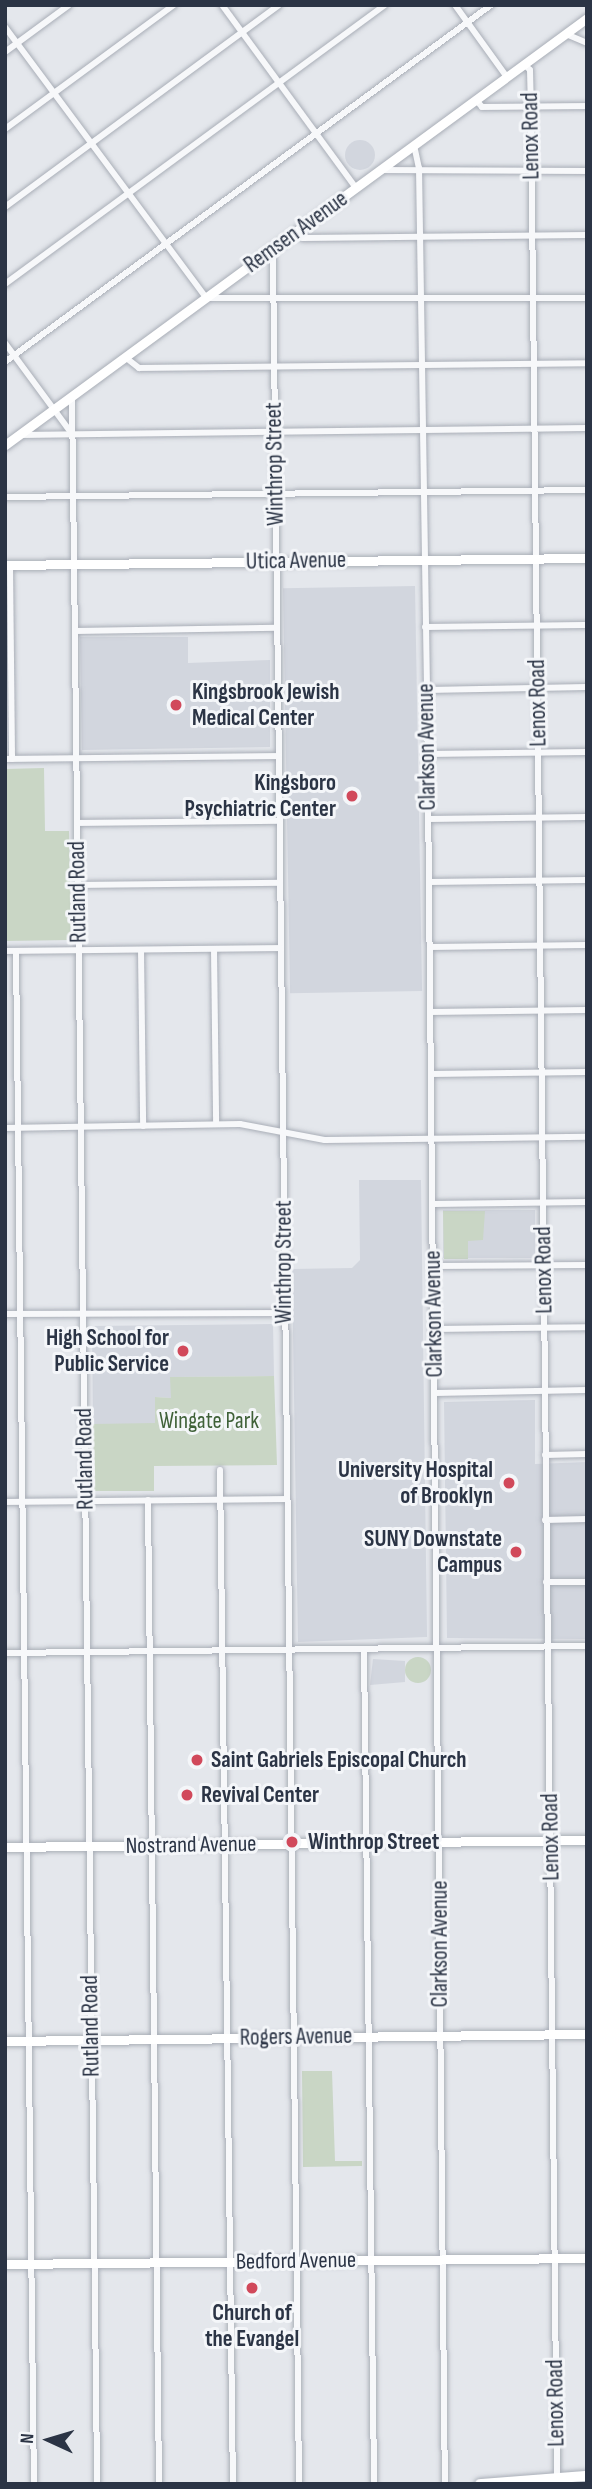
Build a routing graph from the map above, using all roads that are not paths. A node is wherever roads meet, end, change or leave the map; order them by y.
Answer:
1 (68, 5) edge
2 (174, 5) edge
3 (222, 5) edge
4 (279, 5) edge
5 (385, 5) edge
6 (454, 5) edge
7 (491, 5) edge
8 (587, 18) edge
9 (467, 23) junction
10 (5, 27) edge
11 (242, 33) junction
12 (566, 33) junction
13 (17, 43) junction
14 (587, 43) edge
15 (5, 52) edge
16 (524, 64) junction
17 (507, 77) junction
18 (279, 83) junction
19 (54, 93) junction
20 (476, 100) junction
21 (531, 106) junction
22 (587, 106) edge
23 (5, 129) edge
24 (315, 134) junction
25 (91, 144) junction
26 (414, 145) junction
27 (381, 170) junction
28 (531, 171) junction
29 (587, 171) edge
30 (419, 174) junction
31 (356, 188) junction
32 (128, 194) junction
33 (5, 207) edge
34 (296, 232) junction
35 (532, 236) junction
36 (587, 236) edge
37 (419, 237) junction
38 (165, 245) junction
39 (267, 253) junction
40 (5, 284) edge
41 (206, 298) junction
42 (587, 298) edge
43 (533, 299) junction
44 (421, 300) junction
45 (274, 301) junction
46 (5, 344) edge
47 (14, 356) junction
48 (125, 357) junction
49 (5, 362) edge
50 (587, 363) edge
51 (533, 364) junction
52 (420, 365) junction
53 (274, 366) junction
54 (72, 396) junction
55 (54, 410) junction
56 (587, 428) edge
57 (534, 429) junction
58 (421, 430) junction
59 (275, 431) junction
60 (72, 434) junction
61 (20, 435) junction
62 (5, 445) edge
63 (587, 490) edge
64 (535, 491) junction
65 (422, 492) junction
66 (276, 494) junction
67 (73, 496) junction
68 (5, 497) edge
69 (587, 558) edge
70 (536, 559) junction
71 (423, 560) junction
72 (276, 561) junction
73 (74, 564) junction
74 (7, 565) edge
75 (587, 625) edge
76 (537, 626) junction
77 (425, 627) junction
78 (277, 628) junction
79 (75, 631) junction
80 (587, 687) edge
81 (537, 688) junction
82 (427, 690) junction
83 (8, 694) edge
84 (587, 752) edge
85 (539, 753) junction
86 (427, 754) junction
87 (279, 756) junction
88 (77, 758) junction
89 (9, 759) edge
90 (587, 817) edge
91 (539, 818) junction
92 (428, 819) junction
93 (279, 821) junction
94 (77, 823) junction
95 (540, 880) junction
96 (587, 880) edge
97 (429, 882) junction
98 (280, 883) junction
99 (78, 885) junction
100 (540, 945) junction
101 (587, 945) edge
102 (430, 947) junction
103 (281, 948) junction
104 (214, 949) junction
105 (79, 950) junction
106 (141, 950) junction
107 (5, 951) edge
108 (16, 951) junction
109 (541, 1010) junction
110 (587, 1010) edge
111 (430, 1012) junction
112 (587, 1072) edge
113 (542, 1073) junction
114 (431, 1074) junction
115 (216, 1125) junction
116 (81, 1126) junction
117 (143, 1126) junction
118 (18, 1127) junction
119 (5, 1128) edge
120 (283, 1132) junction
121 (587, 1137) edge
122 (542, 1138) junction
123 (432, 1139) junction
124 (543, 1202) junction
125 (587, 1202) edge
126 (433, 1204) junction
127 (544, 1265) junction
128 (587, 1265) edge
129 (434, 1266) junction
130 (284, 1313) junction
131 (5, 1314) edge
132 (20, 1314) junction
133 (83, 1314) junction
134 (544, 1327) junction
135 (587, 1327) edge
136 (434, 1329) junction
137 (587, 1390) edge
138 (545, 1391) junction
139 (435, 1393) junction
140 (587, 1454) edge
141 (545, 1455) junction
142 (220, 1470) dead end
143 (220, 1499) junction
144 (286, 1499) junction
145 (148, 1500) junction
146 (86, 1501) junction
147 (5, 1502) edge
148 (23, 1502) junction
149 (587, 1519) edge
150 (545, 1520) junction
151 (546, 1582) junction
152 (587, 1582) edge
153 (587, 1646) edge
154 (438, 1647) junction
155 (548, 1647) junction
156 (363, 1649) junction
157 (289, 1650) junction
158 (223, 1651) junction
159 (149, 1652) junction
160 (5, 1653) edge
161 (24, 1653) junction
162 (87, 1653) junction
163 (587, 1840) edge
164 (551, 1841) junction
165 (439, 1842) junction
166 (366, 1843) junction
167 (227, 1844) junction
168 (292, 1844) junction
169 (152, 1845) junction
170 (89, 1846) junction
171 (5, 1847) edge
172 (27, 1847) junction
173 (552, 2034) junction
174 (587, 2034) edge
175 (368, 2036) junction
176 (441, 2036) junction
177 (294, 2037) junction
178 (229, 2038) junction
179 (154, 2039) junction
180 (29, 2040) junction
181 (91, 2040) junction
182 (5, 2041) edge
183 (555, 2258) junction
184 (587, 2258) edge
185 (443, 2259) junction
186 (370, 2260) junction
187 (297, 2261) junction
188 (156, 2262) junction
189 (231, 2262) junction
190 (94, 2263) junction
191 (5, 2264) edge
192 (31, 2264) junction
193 (587, 2476) edge
194 (557, 2478) junction
195 (34, 2484) edge
196 (97, 2484) edge
197 (159, 2484) edge
198 (233, 2484) edge
199 (299, 2484) edge
200 (374, 2484) edge
201 (445, 2484) edge
202 (480, 2484) edge

1 - 13 street
2 - 19 street
3 - 11 street
4 - 11 street
5 - 18 street
6 - 9 street, Lenox Road
7 - 9 street
8 - 12 main road, Remsen Avenue
9 - 17 street, Lenox Road
9 - 24 street
10 - 13 street
11 - 18 street
11 - 25 street
12 - 14 street
12 - 16 main road, Remsen Avenue
13 - 15 street
13 - 19 street
16 - 17 main road, Remsen Avenue
16 - 21 street, Lenox Road
17 - 20 main road, Remsen Avenue
18 - 24 street
18 - 32 street
19 - 23 street
19 - 25 street
20 - 21 street
20 - 26 main road, Remsen Avenue
21 - 22 street
21 - 28 street, Lenox Road
24 - 31 street
24 - 38 street
25 - 32 street
25 - 33 street
26 - 27 main road, Remsen Avenue
26 - 30 street, Clarkson Avenue
27 - 30 street
27 - 31 main road, Remsen Avenue
28 - 29 street
28 - 30 street
28 - 35 street, Lenox Road
30 - 37 street, Clarkson Avenue
31 - 34 main road, Remsen Avenue
32 - 38 street
32 - 40 street
34 - 37 street
34 - 39 main road, Remsen Avenue
35 - 36 street
35 - 37 street
35 - 43 street, Lenox Road
37 - 44 street, Clarkson Avenue
38 - 41 street
38 - 47 street
39 - 41 main road, Remsen Avenue
39 - 45 street, Winthrop Street
41 - 45 street
41 - 48 main road, Remsen Avenue
42 - 43 street
43 - 44 street
43 - 51 street, Lenox Road
44 - 45 street
44 - 52 street, Clarkson Avenue
45 - 53 street, Winthrop Street
46 - 47 street
47 - 49 street
47 - 55 street
48 - 53 street
48 - 54 main road, Remsen Avenue
50 - 51 street
51 - 52 street
51 - 57 street, Lenox Road
52 - 53 street
52 - 58 street, Clarkson Avenue
53 - 59 street, Winthrop Street
54 - 55 main road, Remsen Avenue
54 - 60 street, Rutland Road
55 - 60 street
55 - 61 main road, Remsen Avenue
56 - 57 street
57 - 58 street
57 - 64 street, Lenox Road
58 - 59 street
58 - 65 street, Clarkson Avenue
59 - 60 street
59 - 66 street, Winthrop Street
60 - 61 street
60 - 67 street, Rutland Road
61 - 62 main road, Remsen Avenue
63 - 64 street
64 - 65 street
64 - 70 street, Lenox Road
65 - 66 street
65 - 71 street, Clarkson Avenue
66 - 67 street
66 - 72 street, Winthrop Street
67 - 68 street
67 - 73 street, Rutland Road
69 - 70 main road, Utica Avenue
70 - 71 main road, Utica Avenue
70 - 76 street, Lenox Road
71 - 72 main road, Utica Avenue
71 - 77 street, Clarkson Avenue
72 - 73 main road, Utica Avenue
72 - 78 street, Winthrop Street
73 - 74 main road, Utica Avenue
73 - 79 street, Rutland Road
74 - 83 street
75 - 76 street
76 - 77 street
76 - 81 street, Lenox Road
77 - 82 street, Clarkson Avenue
78 - 79 street
78 - 87 street, Winthrop Street
79 - 88 street, Rutland Road
80 - 81 street
81 - 82 street
81 - 85 street, Lenox Road
82 - 86 street, Clarkson Avenue
83 - 89 street
84 - 85 street
85 - 86 street
85 - 91 street, Lenox Road
86 - 92 street, Clarkson Avenue
87 - 88 street
87 - 93 street, Winthrop Street
88 - 89 street
88 - 94 street, Rutland Road
90 - 91 street
91 - 92 street
91 - 95 street, Lenox Road
92 - 97 street, Clarkson Avenue
93 - 94 street
93 - 98 street, Winthrop Street
94 - 99 street, Rutland Road
95 - 96 street
95 - 97 street
95 - 100 street, Lenox Road
97 - 102 street, Clarkson Avenue
98 - 99 street
98 - 103 street, Winthrop Street
99 - 105 street, Rutland Road
100 - 101 street
100 - 102 street
100 - 109 street, Lenox Road
102 - 111 street, Clarkson Avenue
103 - 104 street
103 - 120 street, Winthrop Street
104 - 106 street
104 - 115 street
105 - 106 street
105 - 108 street
105 - 116 street, Rutland Road
106 - 117 street
107 - 108 street
108 - 118 street
109 - 110 street
109 - 111 street
109 - 113 street, Lenox Road
111 - 114 street, Clarkson Avenue
112 - 113 street
113 - 114 street
113 - 122 street, Lenox Road
114 - 123 street, Clarkson Avenue
115 - 117 street
115 - 120 street
116 - 117 street
116 - 118 street
116 - 133 street, Rutland Road
118 - 119 street
118 - 132 street
120 - 123 street
120 - 130 street, Winthrop Street
121 - 122 street
122 - 123 street
122 - 124 street, Lenox Road
123 - 126 street, Clarkson Avenue
124 - 125 street
124 - 126 street
124 - 127 street, Lenox Road
126 - 129 street, Clarkson Avenue
127 - 128 street
127 - 129 street
127 - 134 street, Lenox Road
129 - 136 street, Clarkson Avenue
130 - 133 street
130 - 144 street, Winthrop Street
131 - 132 street
132 - 133 street
132 - 148 street
133 - 146 street, Rutland Road
134 - 135 street
134 - 136 street
134 - 138 street, Lenox Road
136 - 139 street, Clarkson Avenue
137 - 138 street
138 - 139 street
138 - 141 street, Lenox Road
139 - 154 street, Clarkson Avenue
140 - 141 street
141 - 150 street, Lenox Road
142 - 143 street
143 - 144 street
143 - 145 street
143 - 158 street
144 - 157 street, Winthrop Street
145 - 146 street
145 - 159 street
146 - 148 street
146 - 162 street, Rutland Road
147 - 148 street
148 - 161 street
149 - 150 street
150 - 151 street, Lenox Road
151 - 152 street
151 - 155 street, Lenox Road
153 - 155 street
154 - 155 street
154 - 156 street
154 - 165 street, Clarkson Avenue
155 - 164 street, Lenox Road
156 - 157 street
156 - 166 street
157 - 158 street
157 - 168 street, Winthrop Street
158 - 159 street
158 - 167 street
159 - 162 street
159 - 169 street
160 - 161 street
161 - 162 street
161 - 172 street
162 - 170 street, Rutland Road
163 - 164 main road, Nostrand Avenue
164 - 165 main road, Nostrand Avenue
164 - 173 street, Lenox Road
165 - 166 main road, Nostrand Avenue
165 - 176 street, Clarkson Avenue
166 - 168 main road, Nostrand Avenue
166 - 175 street
167 - 168 main road, Nostrand Avenue
167 - 169 main road, Nostrand Avenue
167 - 178 street
168 - 177 street, Winthrop Street
169 - 170 main road, Nostrand Avenue
169 - 179 street
170 - 172 main road, Nostrand Avenue
170 - 181 street, Rutland Road
171 - 172 main road, Nostrand Avenue
172 - 180 street
173 - 174 main road, Rogers Avenue
173 - 176 main road, Rogers Avenue
173 - 183 street, Lenox Road
175 - 176 main road, Rogers Avenue
175 - 177 main road, Rogers Avenue
175 - 186 street
176 - 185 street, Clarkson Avenue
177 - 178 main road, Rogers Avenue
177 - 187 street, Winthrop Street
178 - 179 main road, Rogers Avenue
178 - 189 street
179 - 181 main road, Rogers Avenue
179 - 188 street
180 - 181 main road, Rogers Avenue
180 - 182 main road, Rogers Avenue
180 - 192 street
181 - 190 street, Rutland Road
183 - 184 main road, Bedford Avenue
183 - 185 main road, Bedford Avenue
183 - 194 street, Lenox Road
185 - 186 main road, Bedford Avenue
185 - 201 street, Clarkson Avenue
186 - 187 main road, Bedford Avenue
186 - 200 street
187 - 189 main road, Bedford Avenue
187 - 199 street, Winthrop Street
188 - 189 main road, Bedford Avenue
188 - 190 main road, Bedford Avenue
188 - 197 street
189 - 198 street
190 - 192 main road, Bedford Avenue
190 - 196 street, Rutland Road
191 - 192 main road, Bedford Avenue
192 - 195 street
193 - 194 main road
194 - 202 main road

